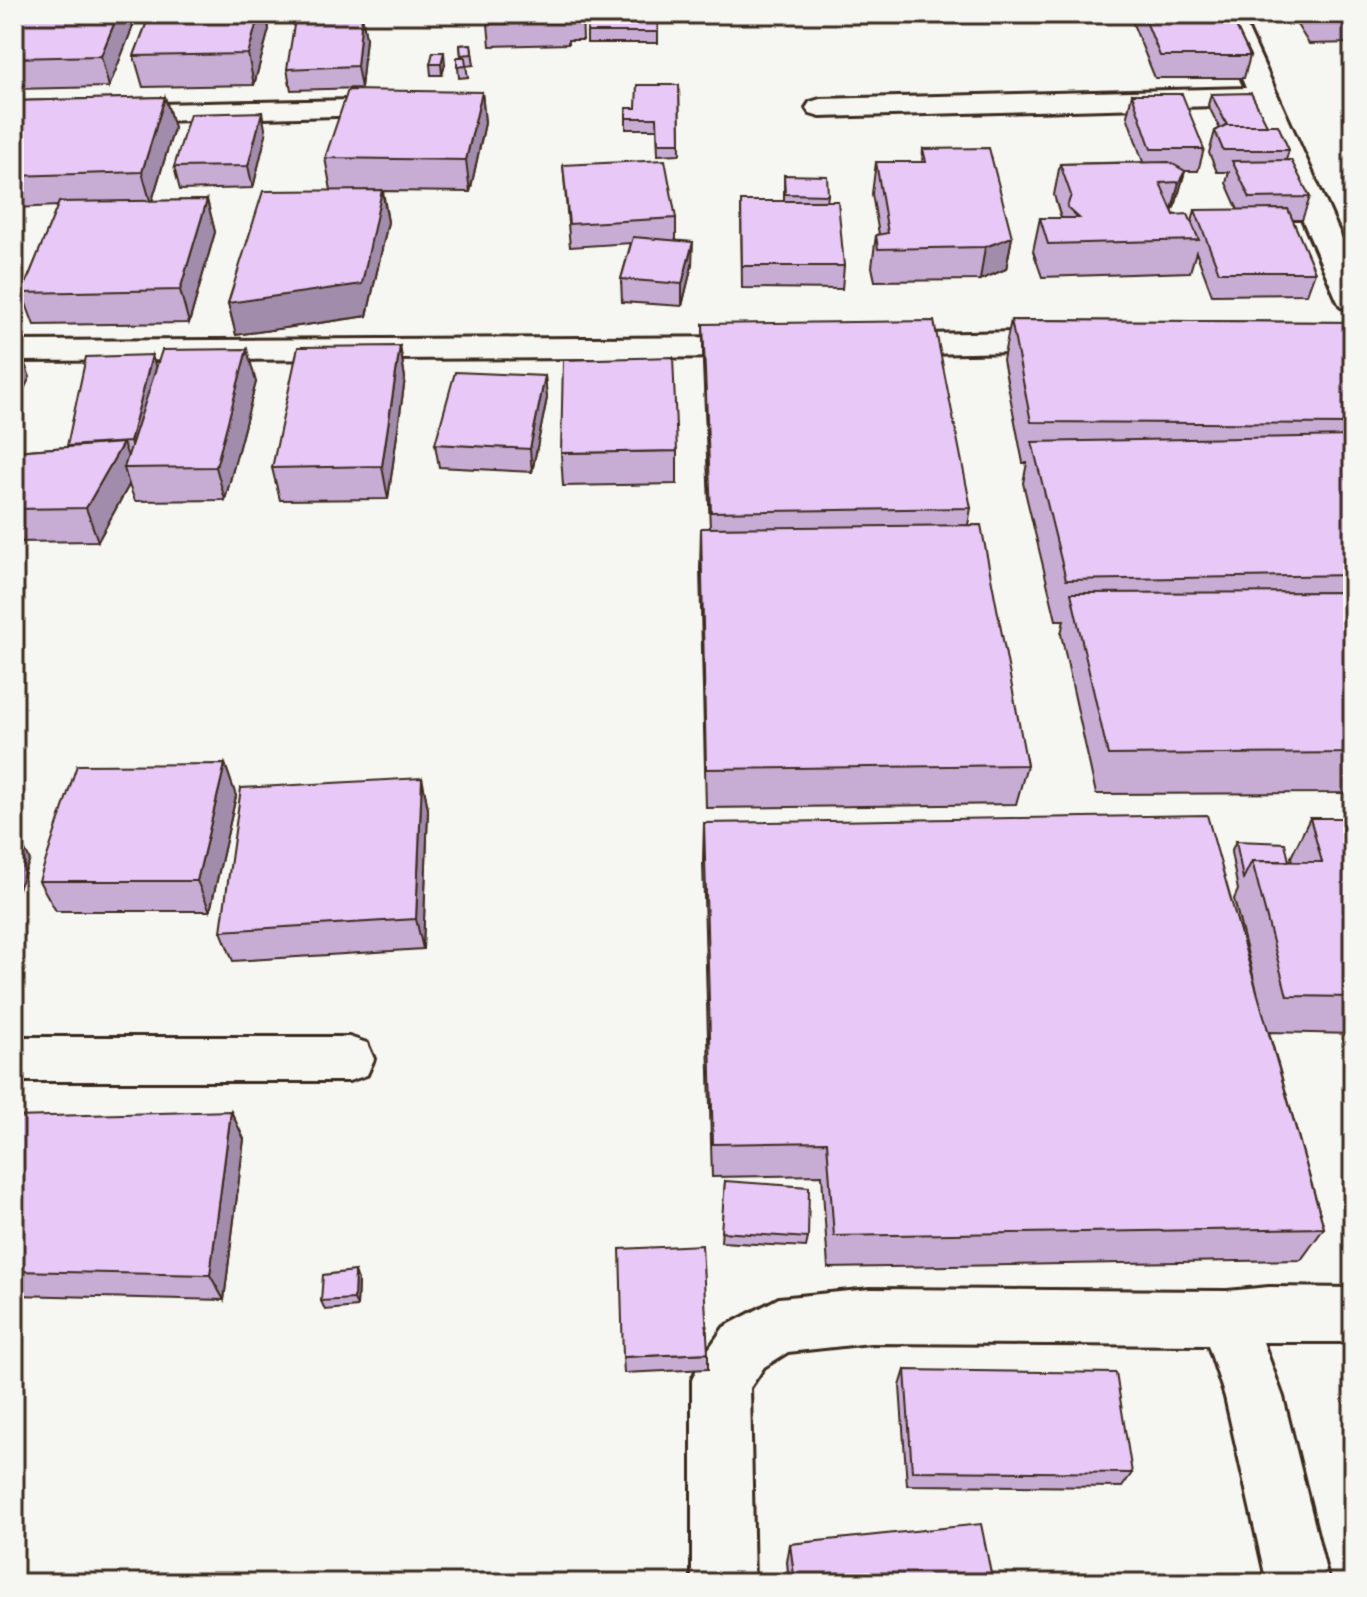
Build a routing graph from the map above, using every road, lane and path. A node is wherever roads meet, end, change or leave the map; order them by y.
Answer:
1 (1228, 14) edge
2 (1264, 96) junction
3 (430, 108) edge
4 (820, 108) dead end
5 (14, 116) edge
6 (1321, 228) junction
7 (1353, 228) edge
8 (1353, 300) edge
9 (1103, 341) edge
10 (853, 345) edge
11 (791, 346) edge
12 (14, 351) edge
13 (14, 1059) edge
14 (349, 1059) dead end
15 (1353, 1315) edge
16 (1227, 1318) junction
17 (723, 1583) edge
18 (1298, 1583) edge

1 - 2 street
2 - 4 street
2 - 6 street
3 - 5 street
6 - 7 street
6 - 8 street
9 - 10 street
11 - 12 street
13 - 14 street
15 - 16 street
16 - 17 street
16 - 18 street

